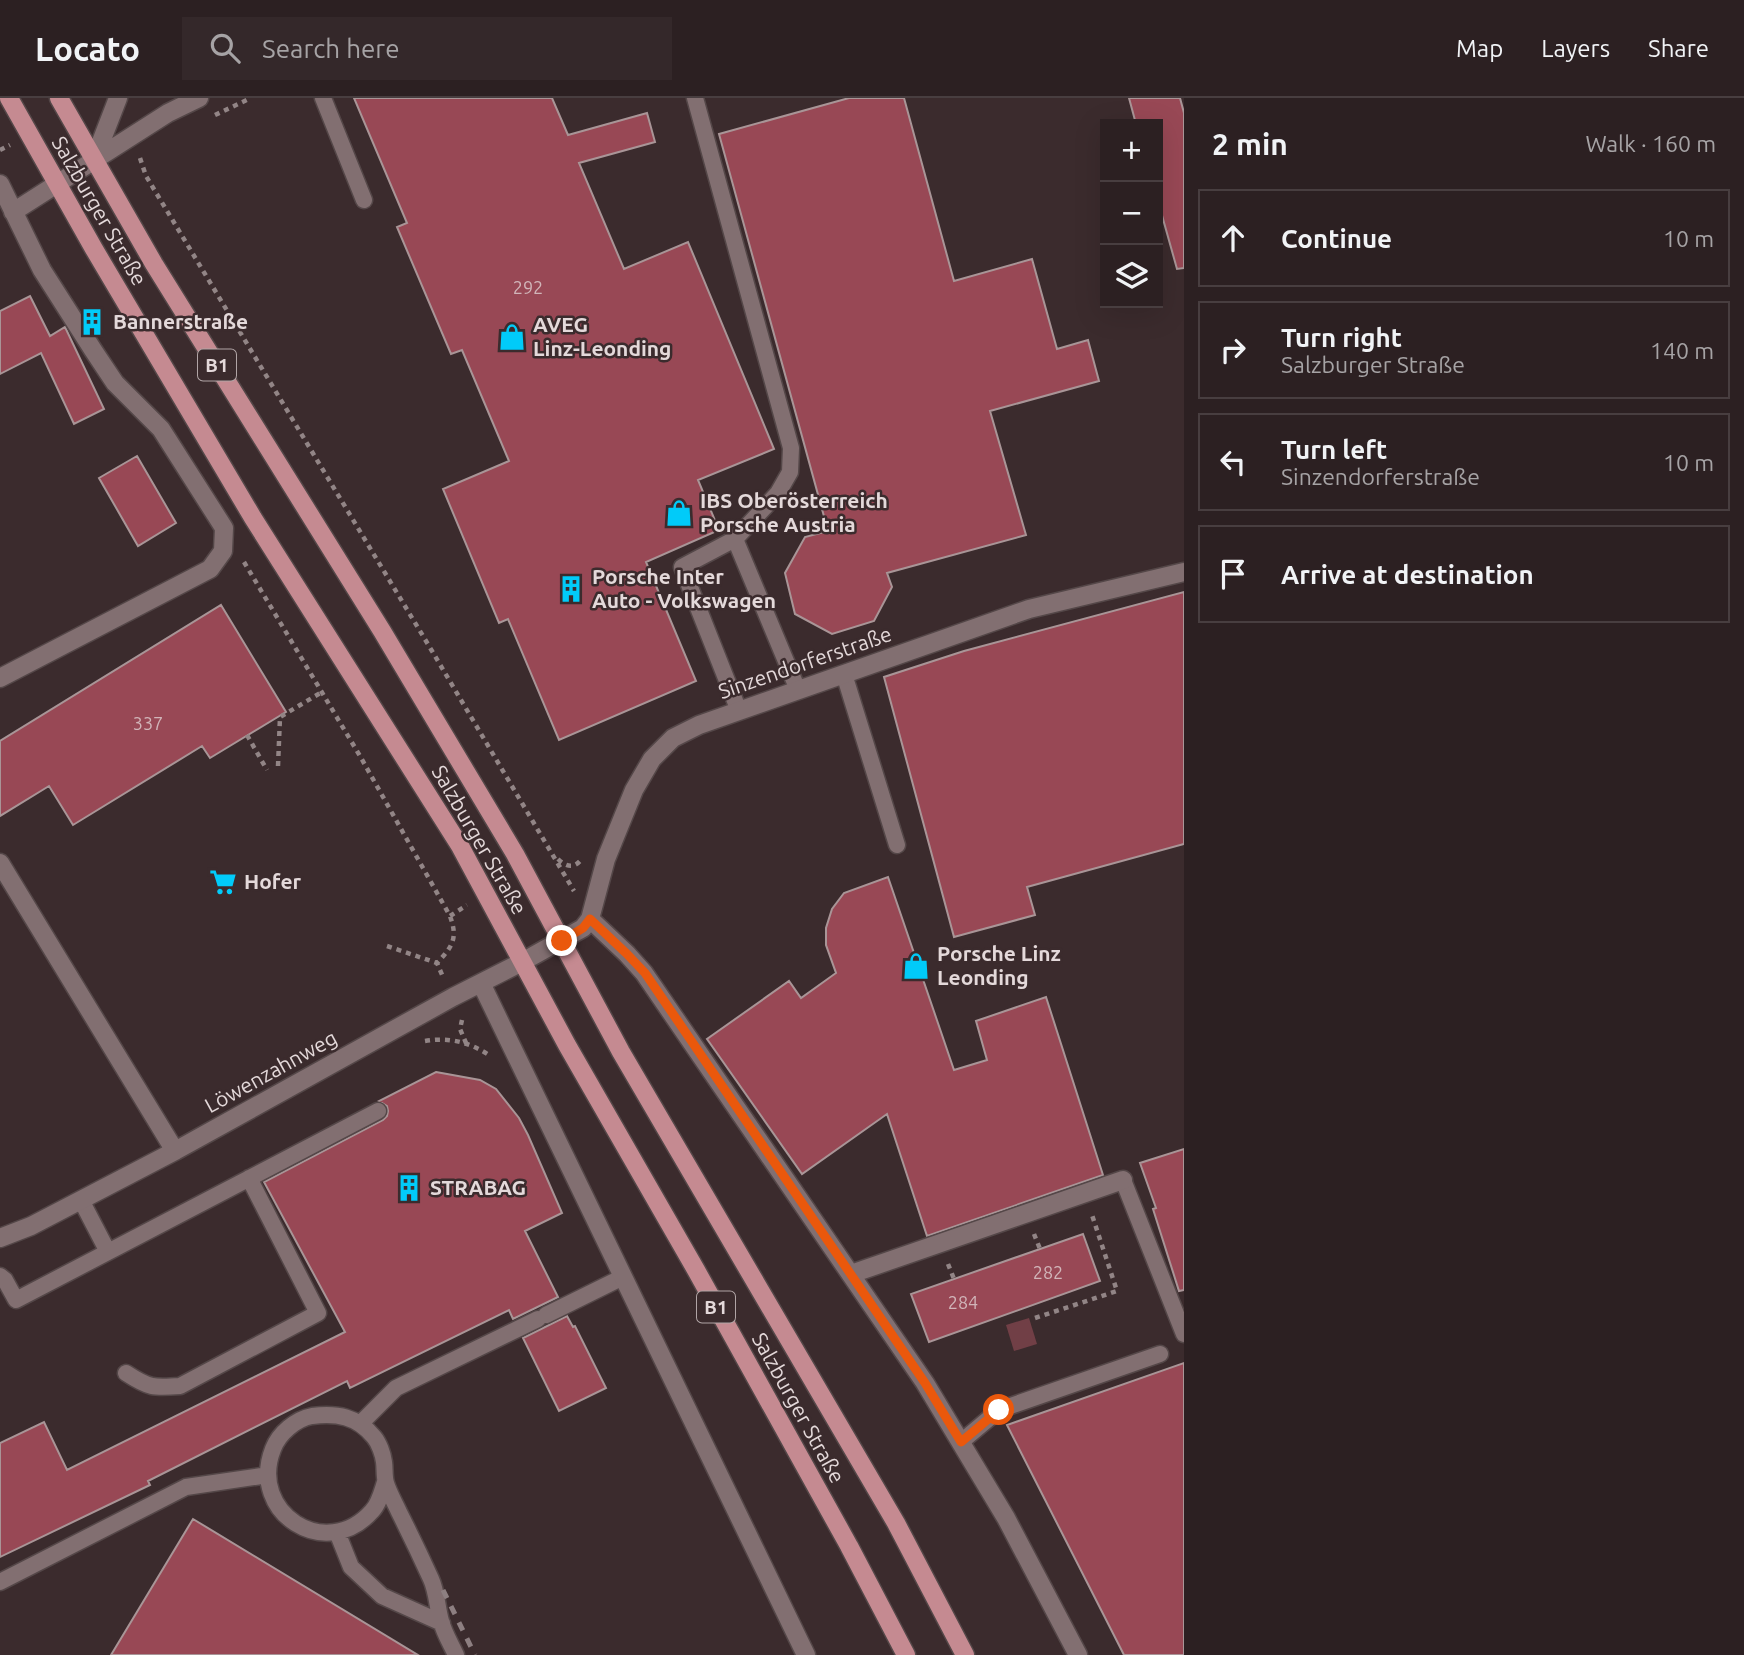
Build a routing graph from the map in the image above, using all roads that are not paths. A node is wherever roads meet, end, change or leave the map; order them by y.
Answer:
1 (9, 98) edge
2 (59, 98) edge
3 (118, 98) edge
4 (200, 98) edge
5 (323, 98) edge
6 (695, 98) edge
7 (94, 160) junction
8 (57, 183) junction
9 (0, 184) edge
10 (364, 200) dead end
11 (13, 212) junction
12 (735, 539) junction
13 (1184, 572) edge
14 (844, 674) junction
15 (0, 678) edge
16 (798, 690) junction
17 (739, 710) junction
18 (897, 845) dead end
19 (0, 863) edge
20 (590, 919) junction
21 (562, 941) junction
22 (522, 962) junction
23 (481, 983) junction
24 (379, 1111) dead end
25 (175, 1151) junction
26 (249, 1178) junction
27 (1123, 1180) joint
28 (82, 1200) junction
29 (0, 1238) edge
30 (108, 1252) junction
31 (851, 1274) junction
32 (0, 1276) edge
33 (623, 1277) junction
34 (1184, 1334) edge
35 (1160, 1354) dead end
36 (126, 1373) dead end
37 (360, 1424) junction
38 (961, 1442) junction
39 (268, 1475) junction
40 (385, 1482) junction
41 (337, 1532) junction
42 (0, 1582) edge
43 (442, 1623) junction
44 (456, 1655) edge
45 (806, 1655) edge
46 (906, 1655) edge
47 (965, 1655) edge
48 (1078, 1655) edge

1 - 8 main road, Salzburger Straße / B1
2 - 7 main road, Salzburger Straße / B1
3 - 7 street, Salzburger Straße
4 - 7 street
5 - 10 lane
6 - 12 lane
7 - 8 street
7 - 21 main road, Salzburger Straße / B1
8 - 11 street
8 - 22 main road, Salzburger Straße / B1
9 - 11 street
11 - 15 street
12 - 16 lane
12 - 17 lane
13 - 14 street, Sinzendorferstraße
14 - 16 street, Sinzendorferstraße
14 - 18 lane
16 - 17 street, Sinzendorferstraße
17 - 20 street, Sinzendorferstraße
19 - 25 street
20 - 21 street
20 - 31 street
21 - 22 street, Löwenzahnweg
21 - 47 main road, Salzburger Straße / B1
22 - 23 street, Löwenzahnweg
22 - 46 main road, Salzburger Straße / B1
23 - 25 street, Löwenzahnweg
23 - 33 street
24 - 26 lane
25 - 28 street, Löwenzahnweg
26 - 30 lane
26 - 36 lane
27 - 31 street
27 - 34 lane
28 - 29 street, Löwenzahnweg
28 - 30 lane
30 - 32 lane
31 - 38 street
33 - 37 lane
33 - 45 street
35 - 38 lane
37 - 39 lane
37 - 40 lane
38 - 48 street
39 - 41 lane
39 - 42 lane
40 - 41 lane
40 - 43 lane
41 - 43 lane
43 - 44 lane

